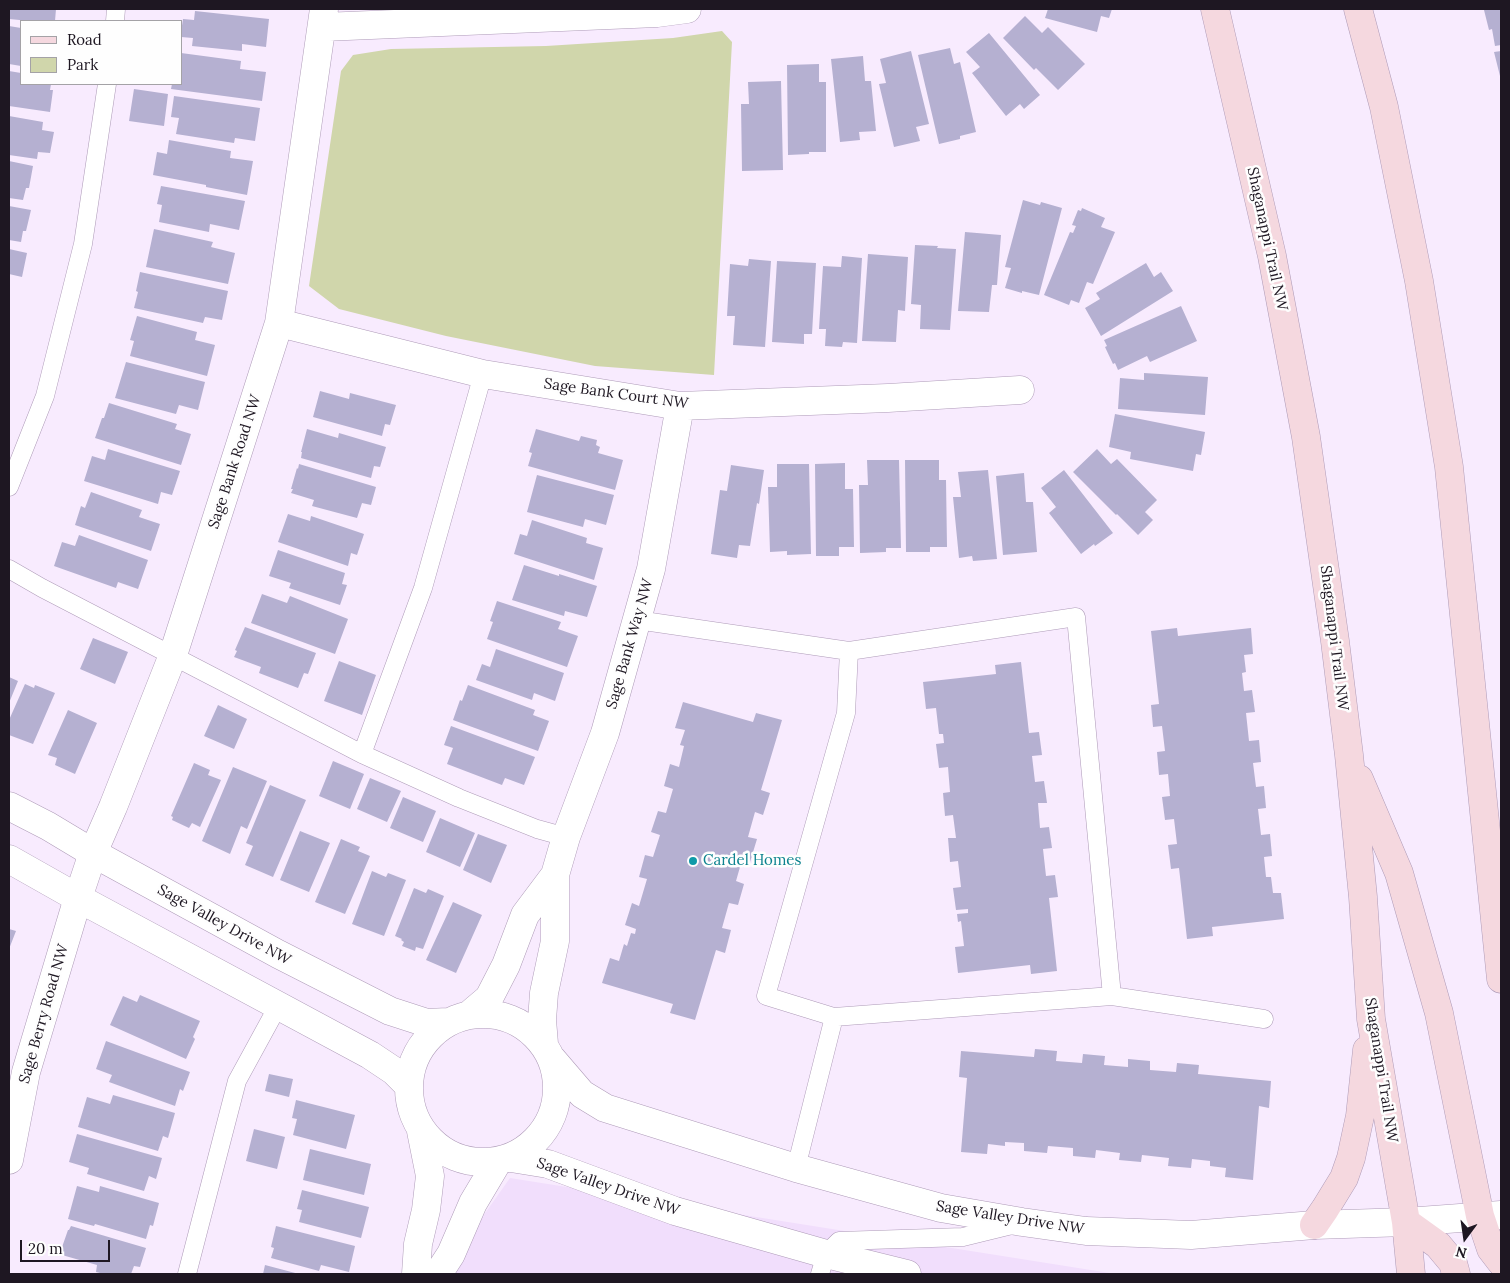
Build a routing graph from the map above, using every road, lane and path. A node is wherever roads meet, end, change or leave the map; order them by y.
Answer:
1 (687, 9) edge
2 (1215, 9) edge
3 (1358, 9) edge
4 (324, 18) edge
5 (108, 85) edge
6 (279, 323) junction
7 (483, 374) junction
8 (1020, 390) dead end
9 (680, 406) junction
10 (9, 487) edge
11 (9, 569) edge
12 (637, 620) junction
13 (849, 651) junction
14 (173, 655) junction
15 (362, 754) junction
16 (1348, 755) junction
17 (9, 806) edge
18 (566, 837) junction
19 (93, 853) junction
20 (9, 859) edge
21 (555, 875) junction
22 (78, 898) junction
23 (1501, 979) edge
24 (1112, 996) junction
25 (278, 1006) junction
26 (834, 1017) junction
27 (458, 1018) junction
28 (1264, 1019) dead end
29 (1371, 1019) junction
30 (548, 1052) junction
31 (408, 1085) junction
32 (421, 1131) junction
33 (9, 1160) edge
34 (505, 1160) junction
35 (796, 1168) junction
36 (1491, 1215) edge
37 (1022, 1222) junction
38 (1406, 1222) junction
39 (1314, 1225) junction
40 (1501, 1262) edge
41 (823, 1264) edge
42 (188, 1274) edge
43 (416, 1274) edge
44 (438, 1274) edge
45 (908, 1274) edge
46 (1411, 1274) edge
47 (1456, 1274) edge

1 - 4 street
2 - 16 main road, Shaganappi Trail NW
3 - 23 main road
4 - 6 street, Sage Bank Road NW
5 - 10 lane
6 - 7 street, Sage Bank Court NW
6 - 14 street, Sage Bank Road NW
7 - 9 street, Sage Bank Court NW
7 - 15 lane
8 - 9 street, Sage Bank Court NW
9 - 12 street, Sage Bank Way NW
11 - 14 lane
12 - 13 lane
12 - 18 street, Sage Bank Way NW
13 - 24 lane
13 - 26 lane
14 - 15 lane
14 - 19 street, Sage Bank Road NW
15 - 18 lane
16 - 29 main road, Shaganappi Trail NW
16 - 36 main road
17 - 19 street, Sage Valley Drive NW
18 - 21 street, Sage Bank Way NW
19 - 22 street, Sage Bank Road NW
19 - 27 street, Sage Valley Drive NW
20 - 22 street
21 - 27 street, Sage Bank Way NW
21 - 30 street, Sage Bank Way NW
22 - 25 street
22 - 33 street, Sage Berry Road NW
24 - 26 lane
24 - 28 lane
25 - 31 street
25 - 42 lane
26 - 35 lane
27 - 30 street
27 - 31 street
29 - 38 main road, Shaganappi Trail NW
29 - 39 main road
30 - 34 street
30 - 35 street, Sage Valley Drive NW
31 - 32 street
32 - 34 street
32 - 43 street
34 - 41 street, Sage Valley Drive NW
34 - 44 street
35 - 37 street, Sage Valley Drive NW
36 - 38 street, Sage Valley Drive NW
36 - 40 main road
37 - 39 street, Sage Valley Drive NW
37 - 41 lane
38 - 39 street, Sage Valley Drive NW
38 - 46 main road, Shaganappi Trail NW
38 - 47 main road
41 - 45 street, Sage Valley Drive NW

